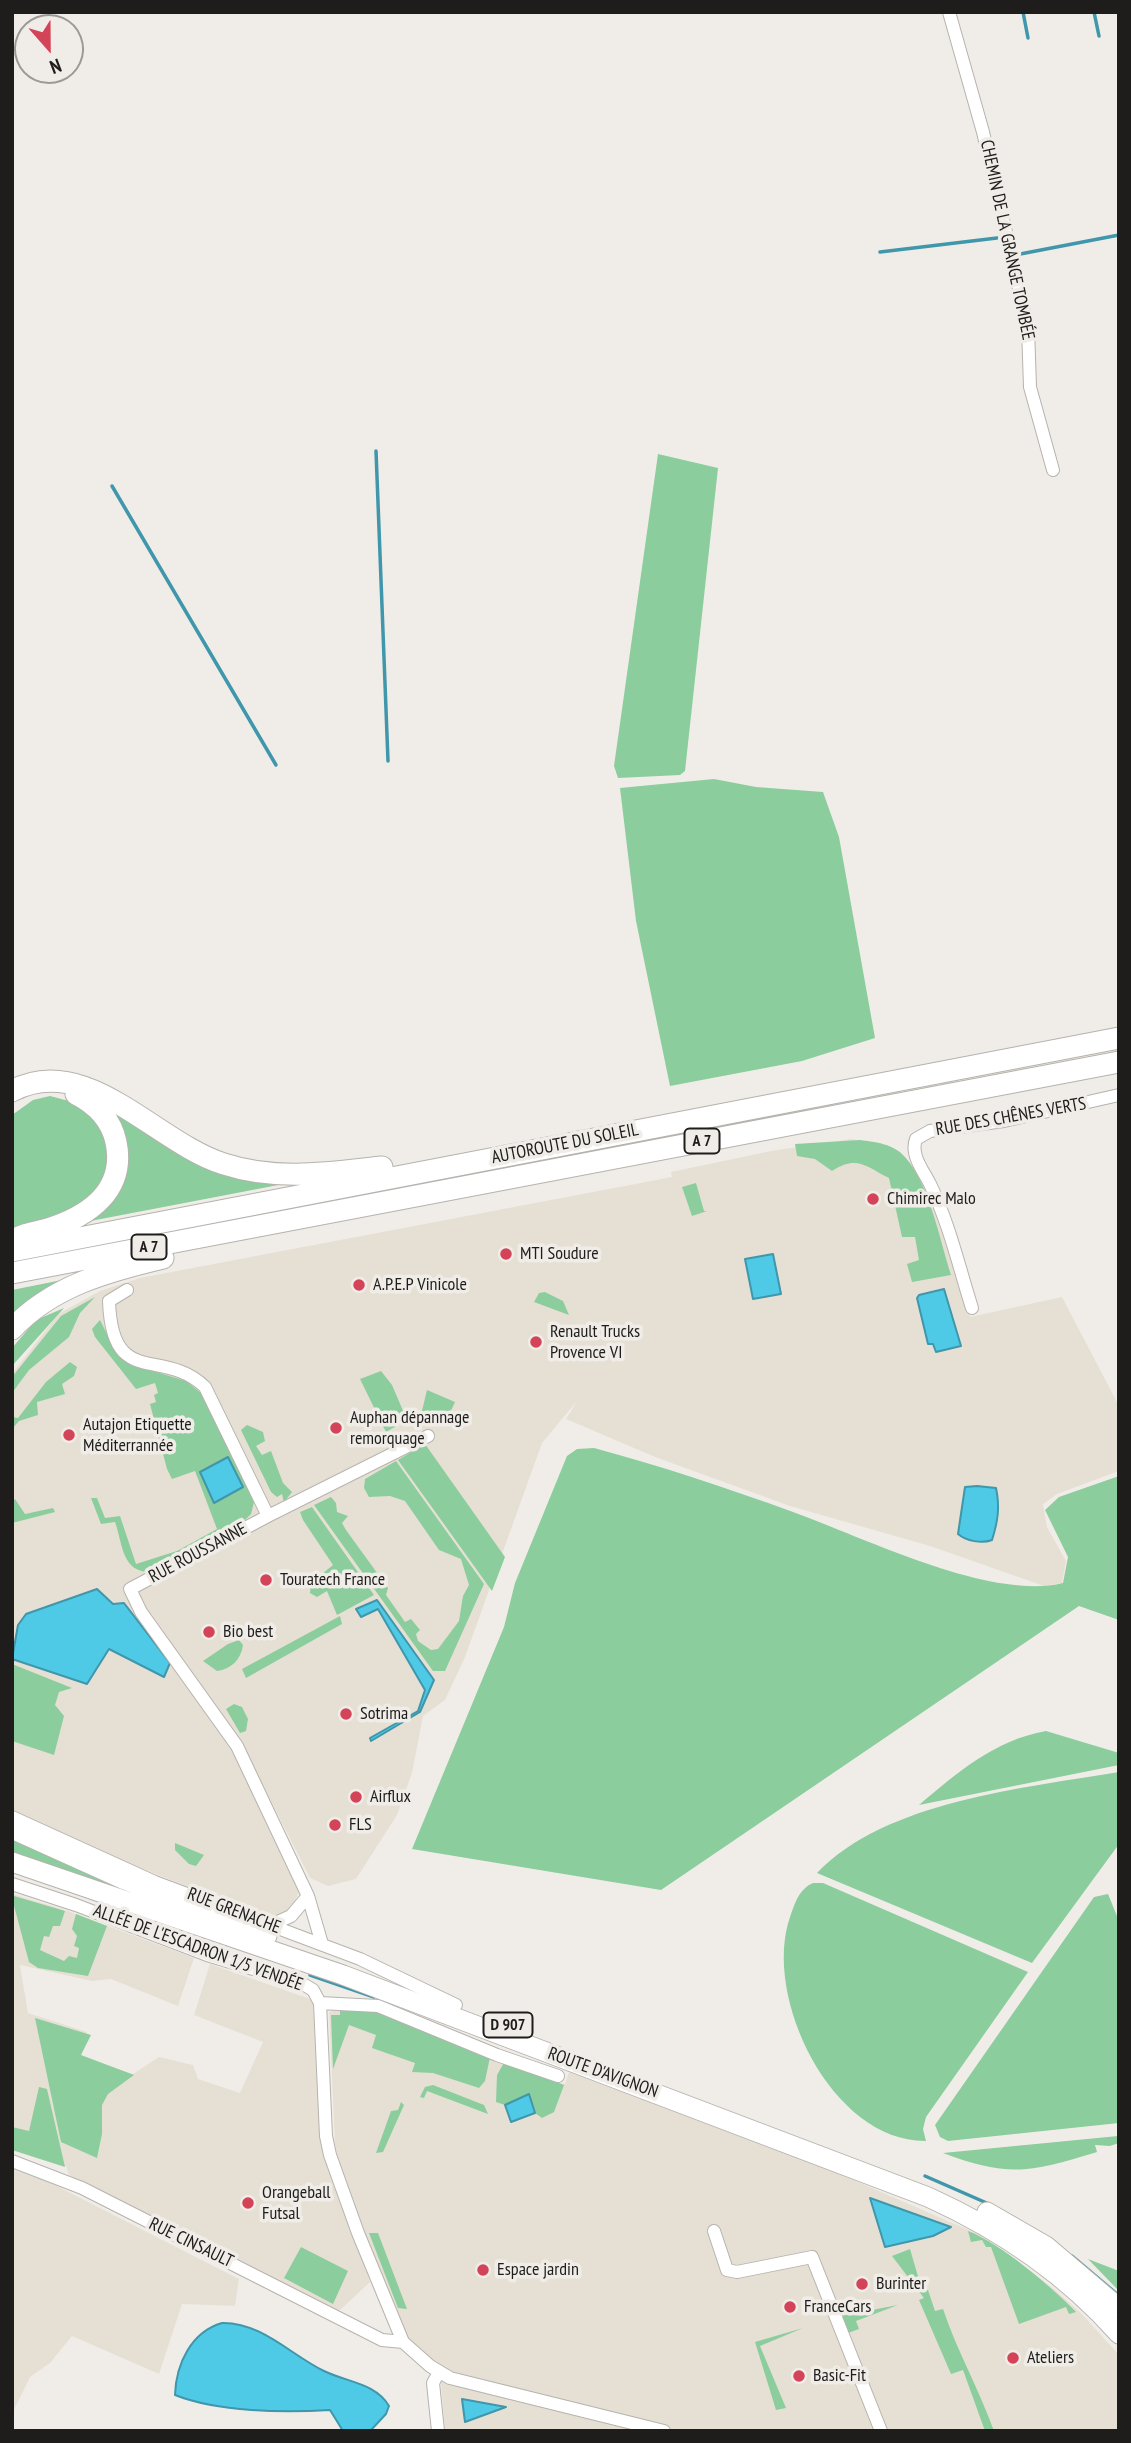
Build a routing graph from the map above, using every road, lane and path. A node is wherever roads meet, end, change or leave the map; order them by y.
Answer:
1 (949, 12) edge
2 (1053, 470) dead end
3 (1119, 1038) edge
4 (1119, 1062) edge
5 (12, 1091) edge
6 (1119, 1095) edge
7 (12, 1106) edge
8 (465, 1163) junction
9 (286, 1221) junction
10 (12, 1241) edge
11 (12, 1251) edge
12 (12, 1273) edge
13 (127, 1290) dead end
14 (972, 1308) dead end
15 (12, 1329) edge
16 (428, 1436) dead end
17 (271, 1515) junction
18 (12, 1817) edge
19 (12, 1829) edge
20 (12, 1863) edge
21 (12, 1884) edge
22 (308, 1896) junction
23 (271, 1925) junction
24 (322, 1944) junction
25 (320, 2003) junction
26 (456, 2006) junction
27 (558, 2076) dead end
28 (12, 2161) edge
29 (714, 2231) dead end
30 (1119, 2308) edge
31 (396, 2329) junction
32 (367, 2332) junction
33 (1119, 2334) edge
34 (403, 2342) junction
35 (439, 2372) junction
36 (438, 2431) edge
37 (664, 2431) edge
38 (881, 2431) edge

1 - 2 street, CHEMIN DE LA GRANGE TOMBÉE
3 - 8 highway, AUTOROUTE DU SOLEIL / A 7
4 - 9 highway, AUTOROUTE DU SOLEIL / A 7
5 - 8 highway
6 - 14 street, RUE DES CHÊNES VERTS
7 - 10 highway
8 - 11 highway, AUTOROUTE DU SOLEIL / A 7
9 - 12 highway, AUTOROUTE DU SOLEIL / A 7
9 - 15 highway
13 - 17 street, RUE ROUSSANNE
16 - 17 street, RUE ROUSSANNE
17 - 22 street, RUE ROUSSANNE
18 - 23 street, RUE GRENACHE
19 - 26 main road, ROUTE D'AVIGNON / D 907
20 - 33 main road, ROUTE D'AVIGNON / D 907
21 - 25 street, ALLÉE DE L'ESCADRON 1/5 VENDÉE
22 - 23 street
22 - 24 street, RUE ROUSSANNE
23 - 24 street, RUE GRENACHE
24 - 26 street, RUE GRENACHE
25 - 27 street
25 - 31 street, ALLÉE DE L'ESCADRON 1/5 VENDÉE
26 - 30 main road, ROUTE D'AVIGNON / D 907
28 - 32 street, RUE CINSAULT
29 - 38 street
31 - 32 street
31 - 34 street, ALLÉE DE L'ESCADRON 1/5 VENDÉE
32 - 34 street, RUE CINSAULT
34 - 35 street, RUE CINSAULT
35 - 36 street
35 - 37 street, RUE CINSAULT

